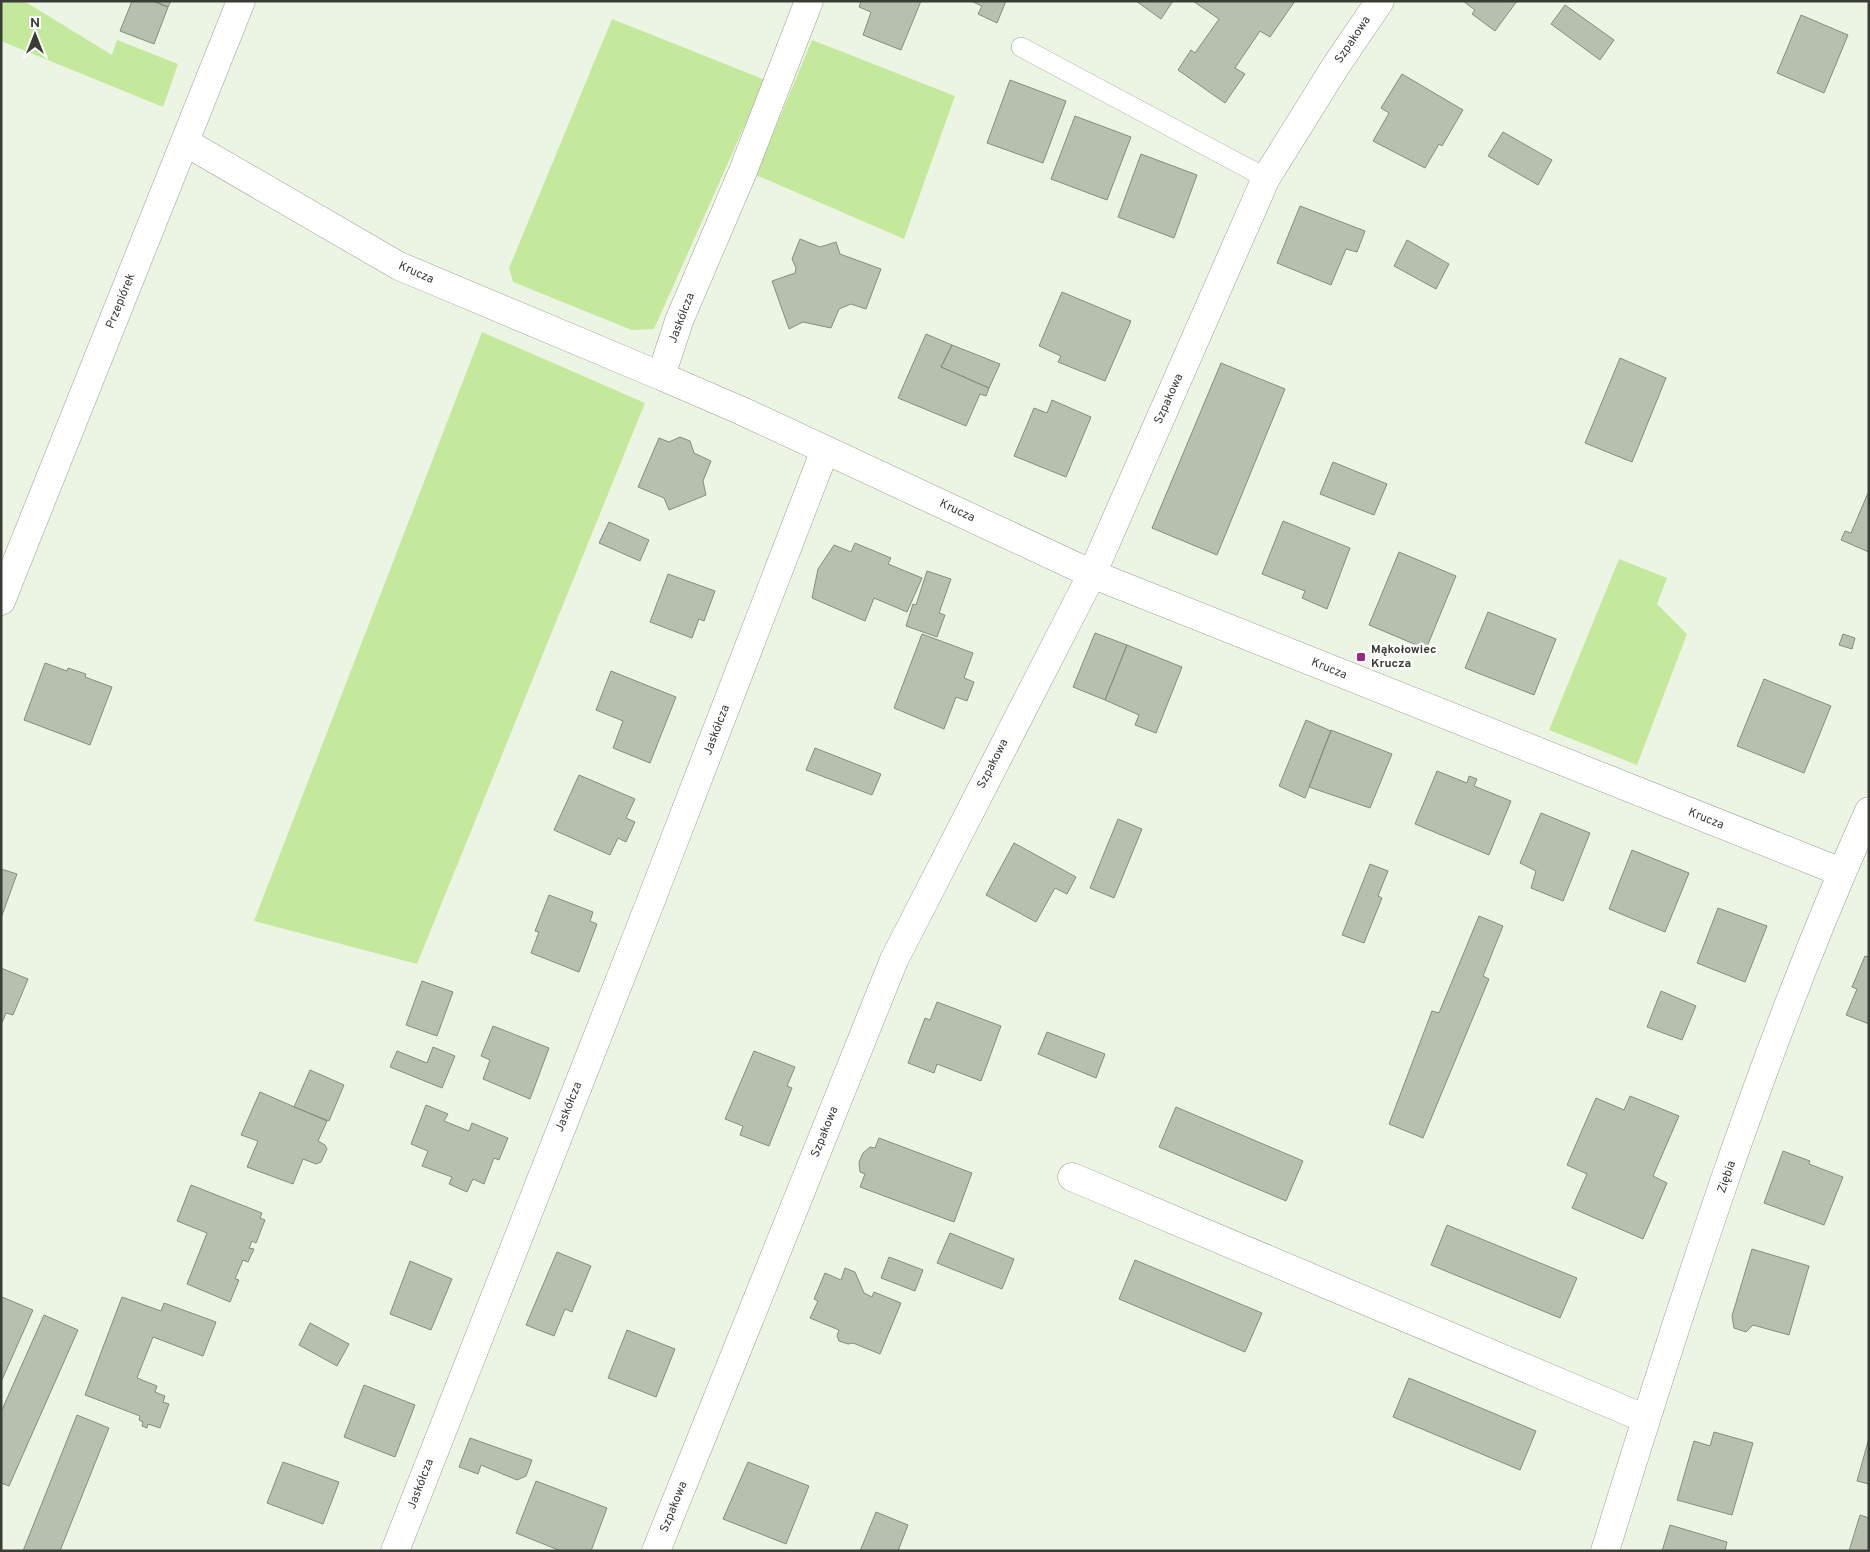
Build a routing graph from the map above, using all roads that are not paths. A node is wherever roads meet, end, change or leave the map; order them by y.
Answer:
1 (241, 1) edge
2 (809, 1) edge
3 (1380, 1) edge
4 (1020, 46) dead end
5 (185, 142) junction
6 (1266, 178) junction
7 (661, 376) junction
8 (824, 450) junction
9 (1092, 574) junction
10 (1, 601) edge
11 (1869, 811) edge
12 (1841, 872) junction
13 (1072, 1177) dead end
14 (1646, 1419) junction
15 (395, 1551) edge
16 (656, 1551) edge
17 (1605, 1551) edge

1 - 5 street, Przepiórek
2 - 7 street, Jaskółcza
3 - 6 street, Szpakowa
4 - 6 lane
5 - 7 street, Krucza
5 - 10 street, Przepiórek
6 - 9 street, Szpakowa
7 - 8 street
8 - 9 street, Krucza
8 - 15 street, Jaskółcza
9 - 12 street, Krucza
9 - 16 street, Szpakowa
11 - 12 street, Ziębia
12 - 14 street, Ziębia
13 - 14 street
14 - 17 street, Ziębia

